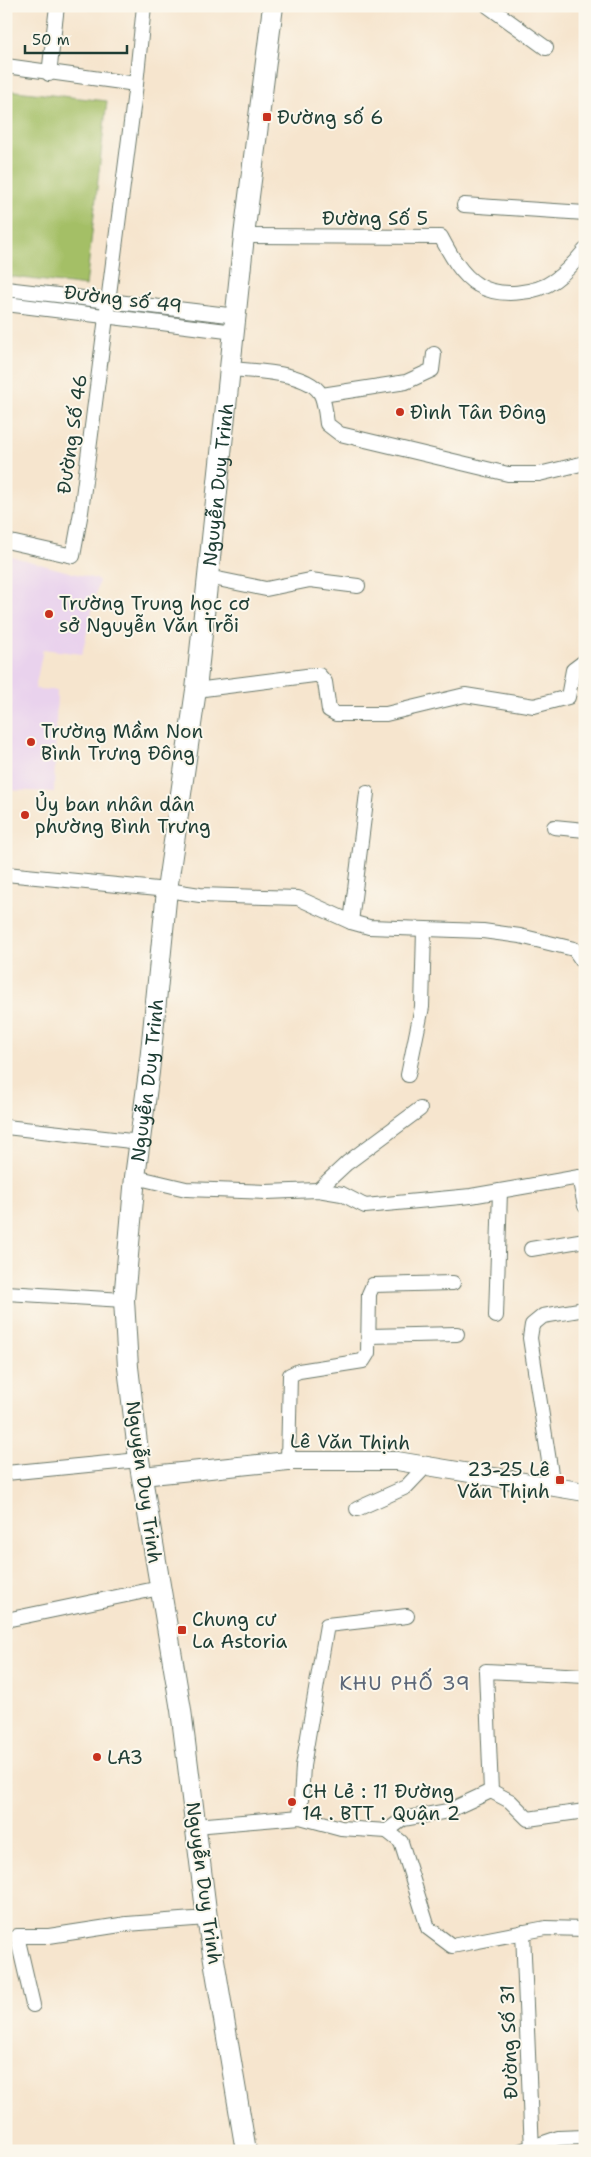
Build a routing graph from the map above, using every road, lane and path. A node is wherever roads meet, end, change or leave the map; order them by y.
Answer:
1 (57, 6) edge
2 (144, 6) edge
3 (273, 6) edge
4 (488, 6) edge
5 (546, 48) dead end
6 (6, 66) edge
7 (49, 74) junction
8 (136, 84) junction
9 (464, 205) dead end
10 (585, 212) edge
11 (244, 236) junction
12 (585, 250) edge
13 (6, 289) edge
14 (109, 301) junction
15 (6, 304) edge
16 (107, 316) junction
17 (236, 324) junction
18 (434, 354) dead end
19 (231, 369) junction
20 (322, 395) junction
21 (585, 463) edge
22 (6, 542) edge
23 (208, 577) junction
24 (358, 586) dead end
25 (585, 661) edge
26 (196, 690) junction
27 (367, 793) dead end
28 (554, 827) dead end
29 (585, 830) edge
30 (6, 874) edge
31 (167, 890) junction
32 (351, 922) junction
33 (424, 930) junction
34 (580, 947) edge
35 (585, 965) edge
36 (408, 1075) dead end
37 (420, 1110) dead end
38 (6, 1127) edge
39 (140, 1142) junction
40 (135, 1177) junction
41 (318, 1190) junction
42 (500, 1191) junction
43 (585, 1206) edge
44 (585, 1240) edge
45 (531, 1249) dead end
46 (453, 1283) dead end
47 (6, 1293) edge
48 (124, 1300) junction
49 (585, 1309) edge
50 (496, 1316) dead end
51 (457, 1334) dead end
52 (369, 1336) junction
53 (288, 1461) junction
54 (426, 1466) junction
55 (141, 1468) junction
56 (6, 1473) edge
57 (554, 1486) junction
58 (585, 1492) edge
59 (357, 1509) dead end
60 (160, 1588) junction
61 (407, 1616) dead end
62 (6, 1620) edge
63 (585, 1676) edge
64 (491, 1791) junction
65 (585, 1812) edge
66 (300, 1817) junction
67 (196, 1826) junction
68 (387, 1831) junction
69 (207, 1918) junction
70 (585, 1930) edge
71 (523, 1932) junction
72 (33, 2005) dead end
73 (585, 2136) edge
74 (528, 2149) edge
75 (246, 2151) edge

1 - 7 street
2 - 8 street, Đường Số 46
3 - 11 main road, Nguyễn Duy Trinh
4 - 5 street
6 - 7 street
7 - 8 street
8 - 14 street, Đường Số 46
9 - 10 street
11 - 12 street, Đường Số 5
11 - 17 main road, Nguyễn Duy Trinh
13 - 14 street
14 - 16 street, Đường Số 46
14 - 17 street
15 - 16 street, Đường số 49
16 - 17 street, Đường số 49
16 - 22 street, Đường Số 46
17 - 19 main road, Nguyễn Duy Trinh
18 - 20 street
19 - 20 street
19 - 23 main road, Nguyễn Duy Trinh
20 - 21 street
23 - 24 street
23 - 26 main road, Nguyễn Duy Trinh
25 - 26 street
26 - 31 main road, Nguyễn Duy Trinh
27 - 32 street
28 - 29 street
30 - 31 street
31 - 32 street
31 - 39 main road, Nguyễn Duy Trinh
32 - 33 street
33 - 34 street
33 - 36 street
34 - 35 street
37 - 41 street
38 - 39 street
39 - 40 main road, Nguyễn Duy Trinh
40 - 41 street
40 - 48 main road, Nguyễn Duy Trinh
41 - 42 street
42 - 43 street
42 - 50 street
44 - 45 street
46 - 52 street
47 - 48 street
48 - 55 main road, Nguyễn Duy Trinh
49 - 57 street
51 - 52 street
52 - 53 street
53 - 54 street, Lê Văn Thịnh
53 - 55 street, Lê Văn Thịnh
54 - 57 street, Lê Văn Thịnh
54 - 59 street
55 - 56 street
55 - 60 main road, Nguyễn Duy Trinh
57 - 58 street, Lê Văn Thịnh
60 - 62 street
60 - 67 main road, Nguyễn Duy Trinh
61 - 66 street
63 - 64 street
64 - 65 street
64 - 68 street
66 - 67 street
66 - 68 street
67 - 69 main road, Nguyễn Duy Trinh
68 - 71 street
69 - 72 street
69 - 75 main road, Nguyễn Duy Trinh
70 - 71 street
71 - 74 street, Đường Số 31
73 - 74 street

